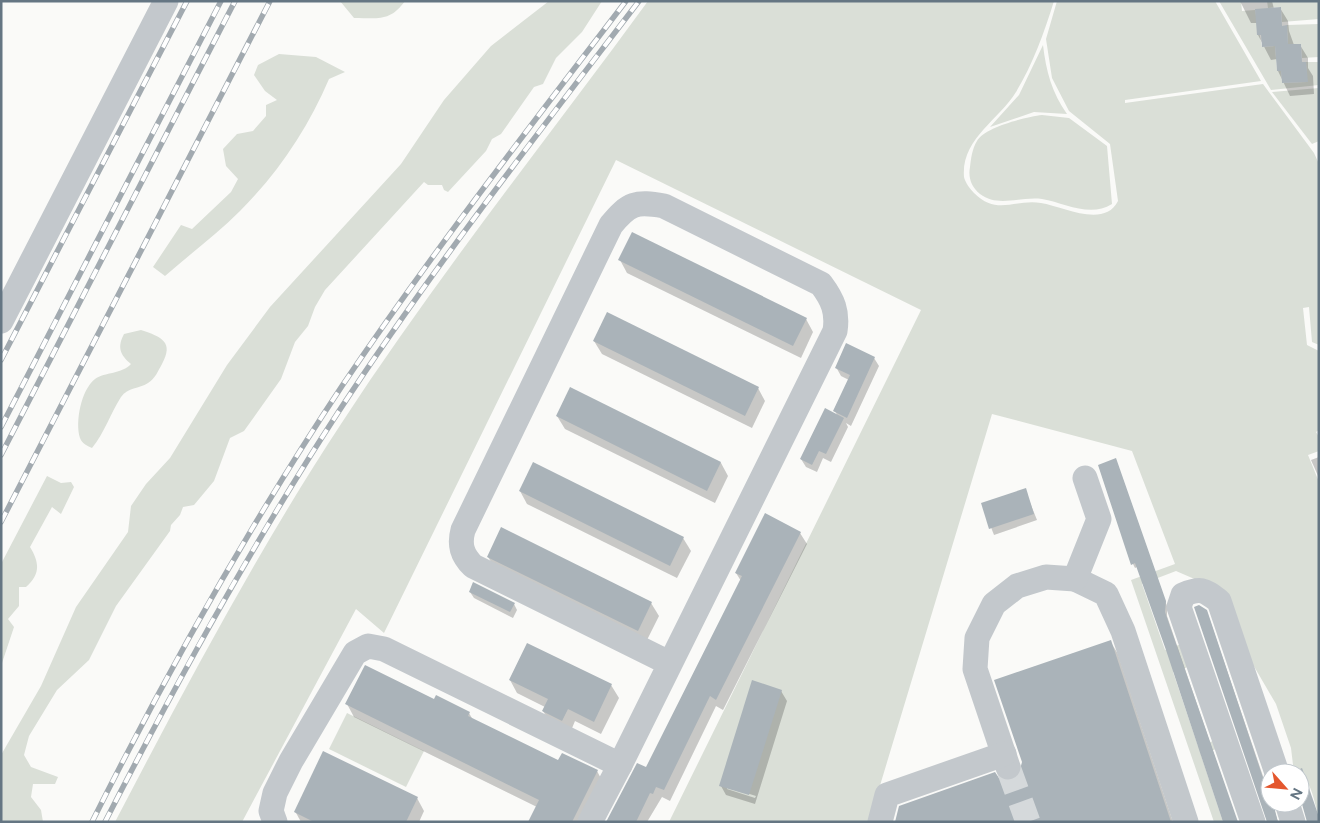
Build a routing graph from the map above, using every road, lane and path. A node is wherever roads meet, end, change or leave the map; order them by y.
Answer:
1 (166, 1) edge
2 (1, 321) edge
3 (1085, 478) dead end
4 (1075, 579) junction
5 (669, 663) junction
6 (1274, 763) edge
7 (620, 765) junction
8 (275, 822) edge
9 (590, 822) edge
10 (880, 822) edge
11 (1186, 822) edge
12 (1252, 822) edge

1 - 2 lane
3 - 4 lane
4 - 10 lane
4 - 11 lane
5 - 5 lane
5 - 7 lane
6 - 12 lane
7 - 8 lane
7 - 9 lane

